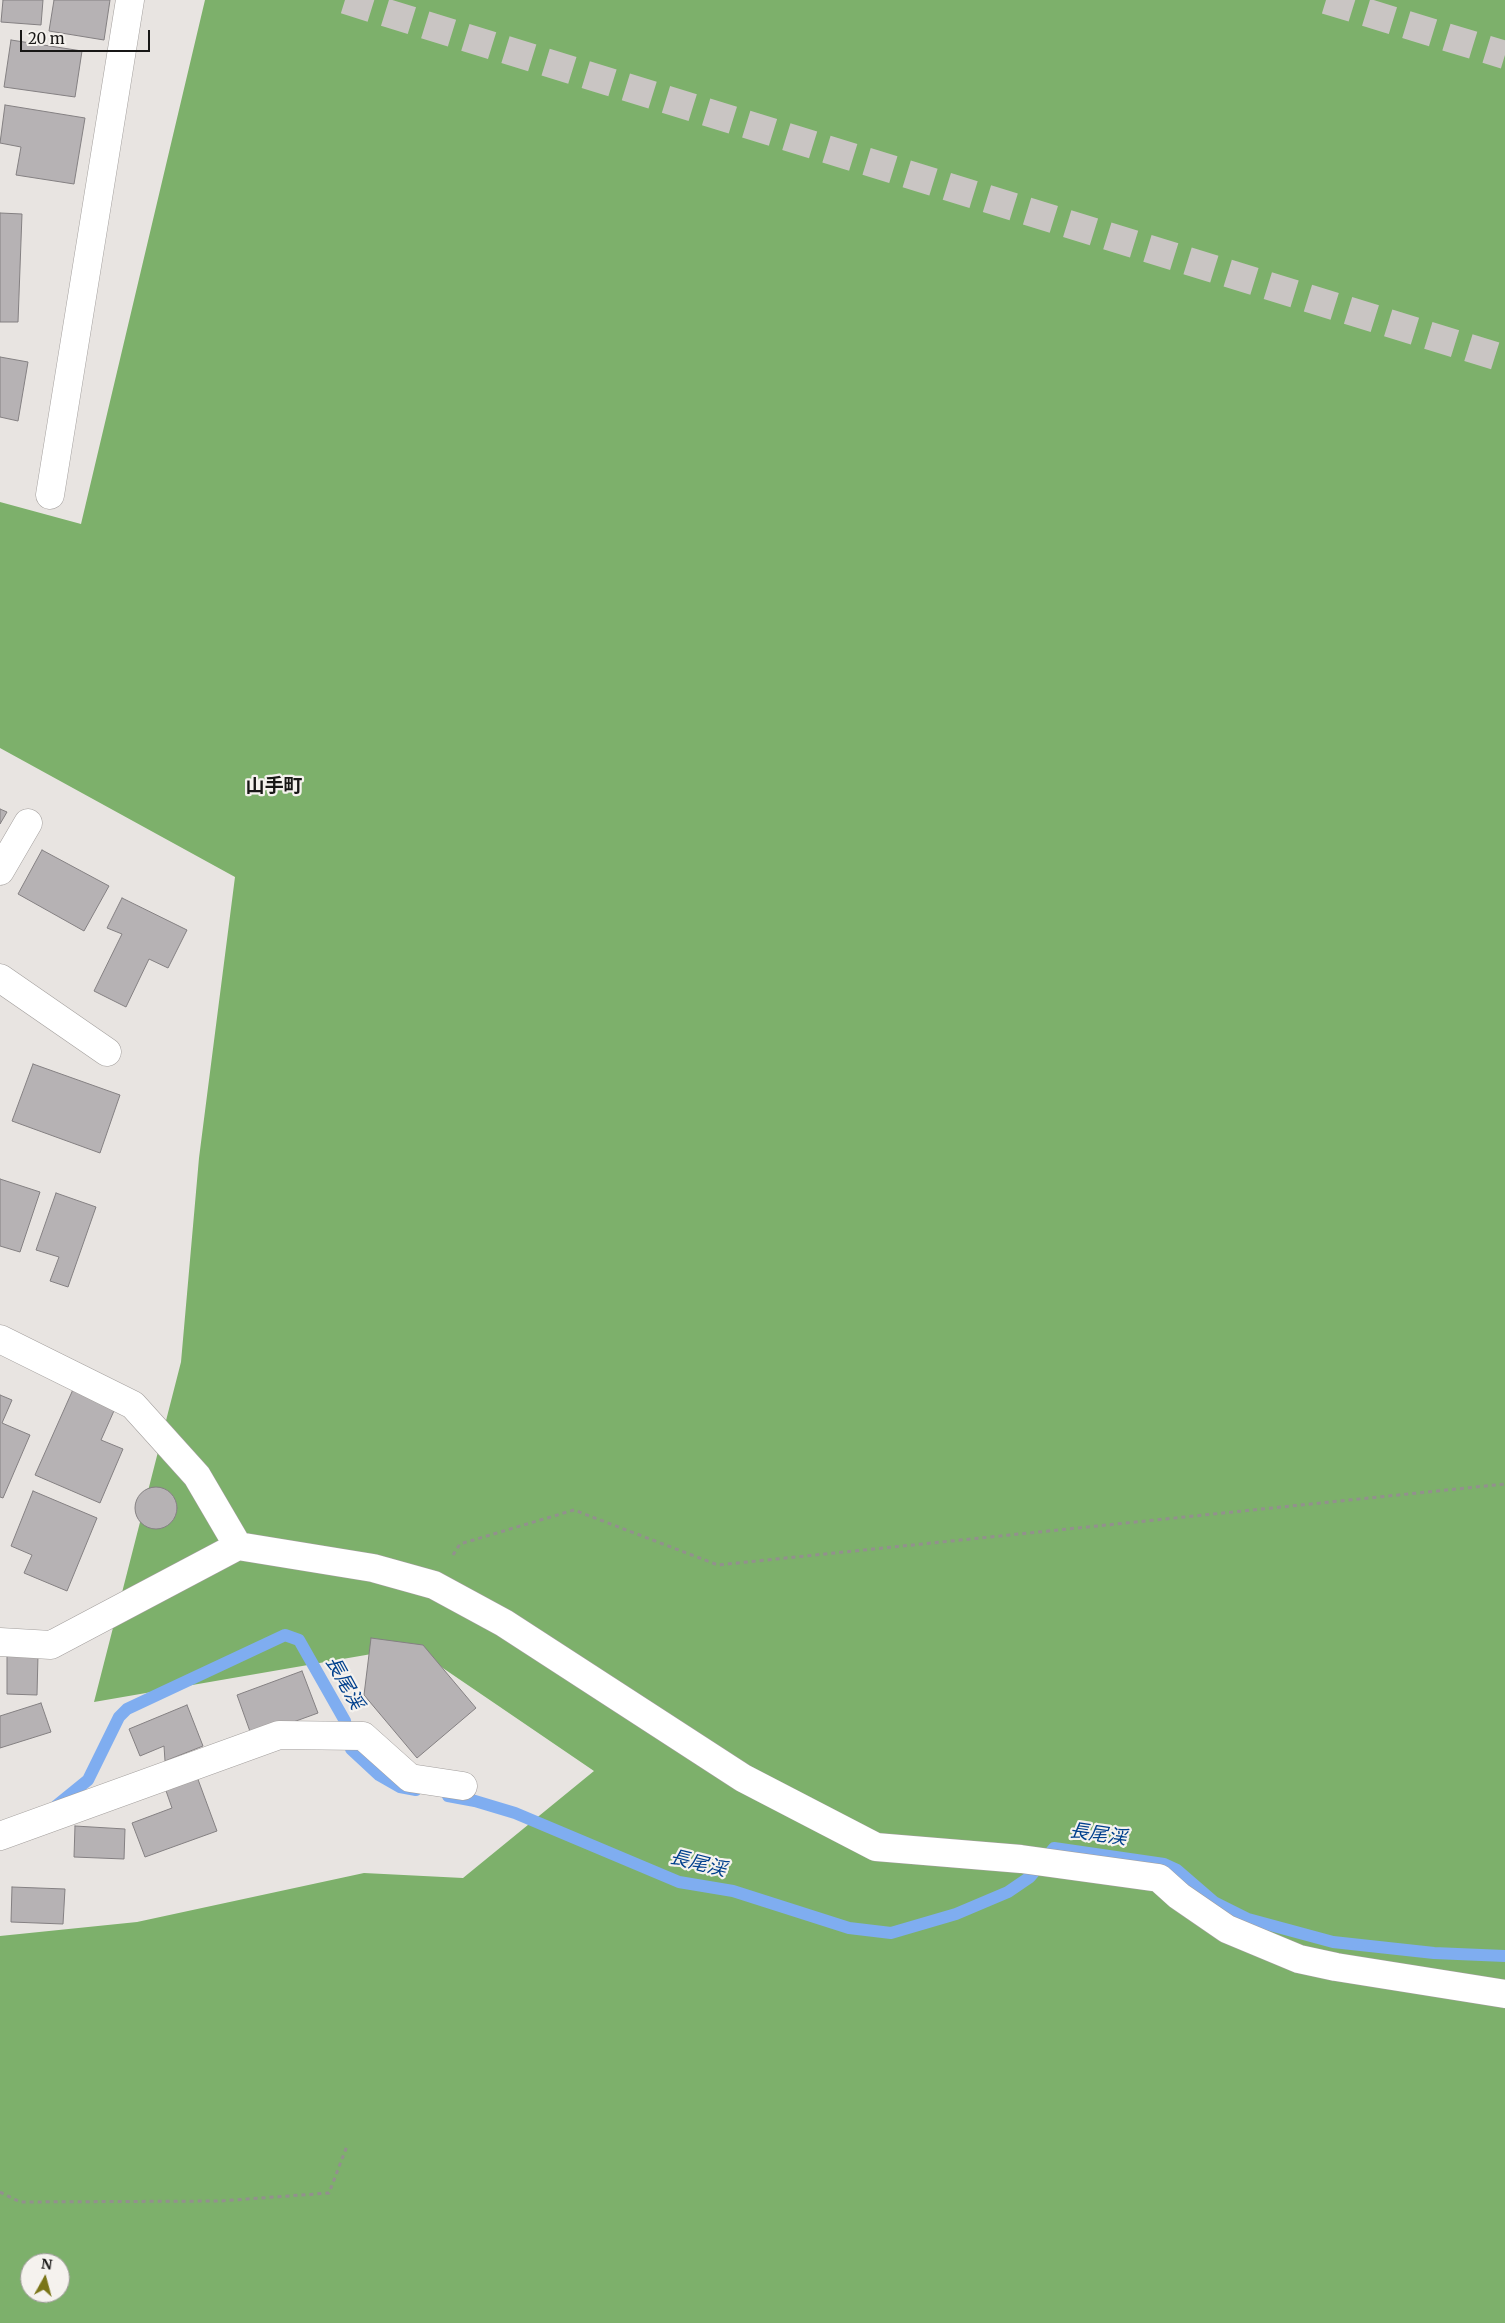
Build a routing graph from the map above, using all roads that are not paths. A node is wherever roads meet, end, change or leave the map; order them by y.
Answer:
1 (130, 0) edge
2 (50, 495) dead end
3 (28, 823) dead end
4 (0, 871) edge
5 (0, 978) edge
6 (106, 1052) dead end
7 (0, 1339) edge
8 (238, 1546) junction
9 (0, 1642) edge
10 (463, 1786) dead end
11 (0, 1836) edge
12 (1505, 1994) edge

1 - 2 street
3 - 4 street
5 - 6 street
7 - 8 street
8 - 9 street
8 - 12 street
10 - 11 street

